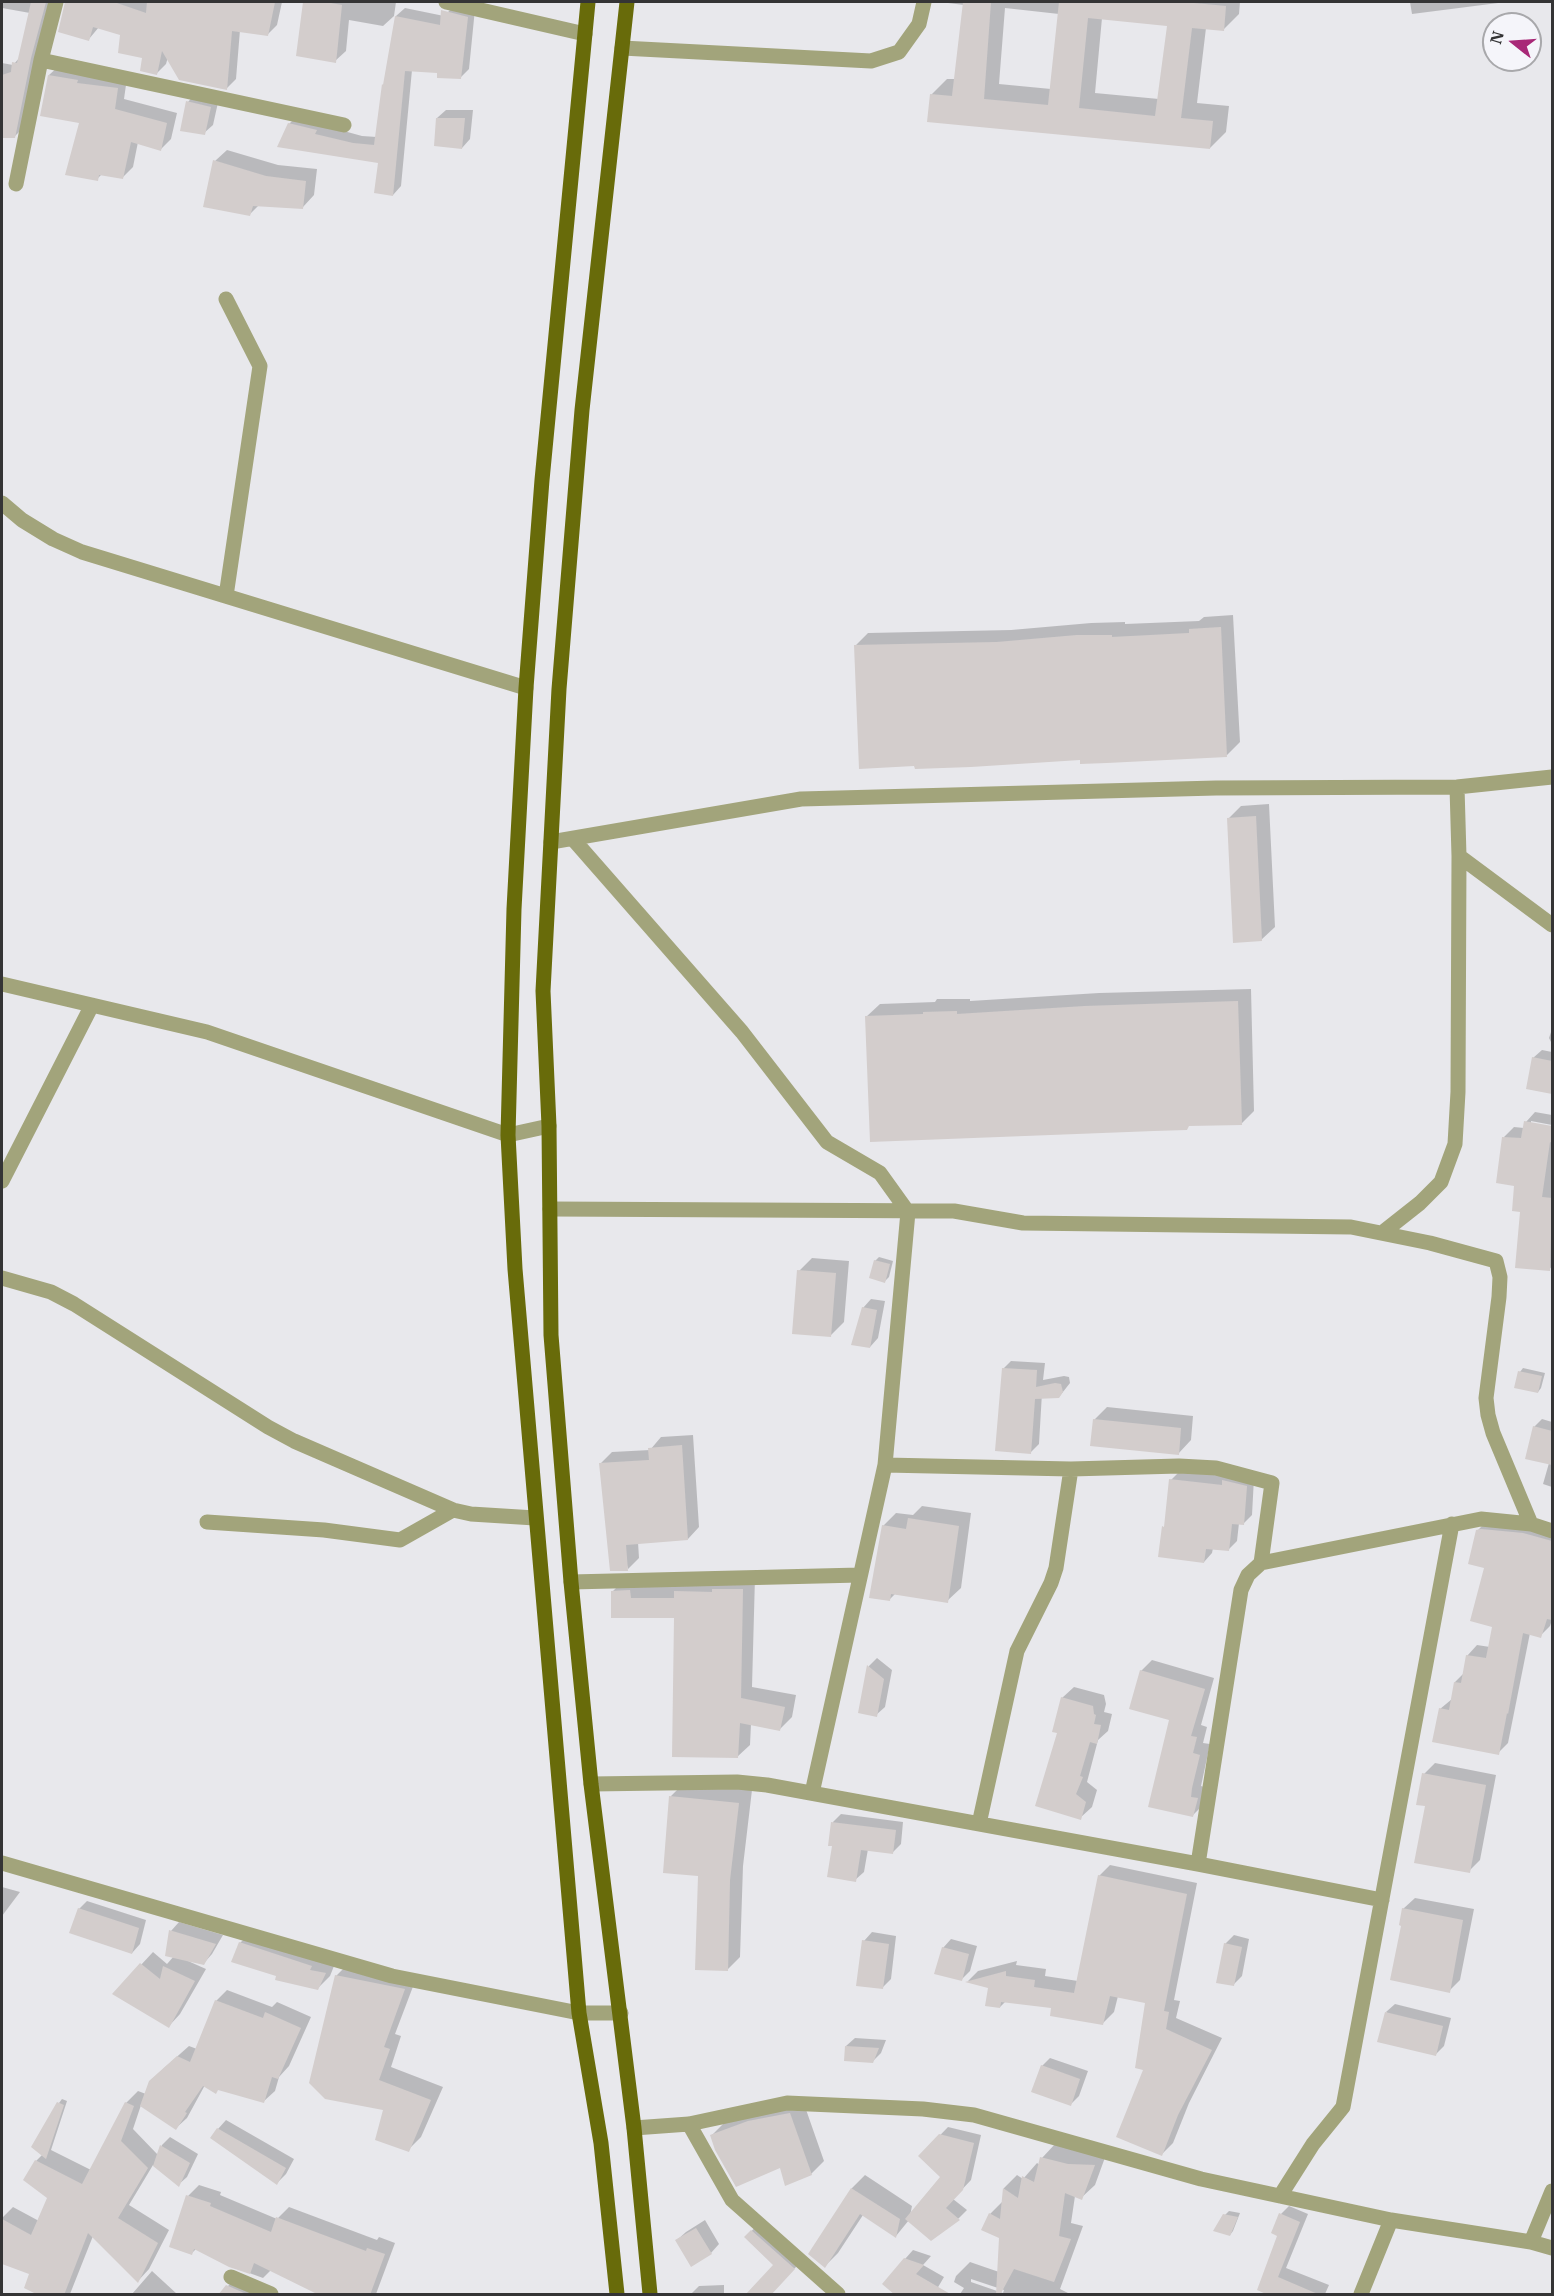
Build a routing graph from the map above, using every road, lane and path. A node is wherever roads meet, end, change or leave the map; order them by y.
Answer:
1 (56, 2) edge
2 (446, 2) edge
3 (588, 2) edge
4 (627, 2) edge
5 (924, 2) edge
6 (585, 34) junction
7 (622, 48) junction
8 (41, 60) junction
9 (344, 125) dead end
10 (16, 184) dead end
11 (226, 299) dead end
12 (2, 503) edge
13 (226, 596) junction
14 (526, 688) junction
15 (1552, 777) edge
16 (1456, 787) junction
17 (573, 839) junction
18 (551, 842) junction
19 (1459, 856) junction
20 (1552, 925) edge
21 (2, 984) edge
22 (92, 1005) junction
23 (549, 1126) junction
24 (508, 1134) junction
25 (2, 1181) edge
26 (550, 1209) junction
27 (908, 1212) junction
28 (1382, 1233) junction
29 (2, 1278) edge
30 (885, 1465) junction
31 (1071, 1469) junction
32 (453, 1510) junction
33 (535, 1518) junction
34 (207, 1522) dead end
35 (1452, 1524) junction
36 (1531, 1524) junction
37 (1552, 1531) edge
38 (1261, 1563) junction
39 (860, 1575) junction
40 (571, 1582) junction
41 (591, 1784) junction
42 (812, 1793) junction
43 (979, 1824) junction
44 (2, 1863) edge
45 (1198, 1864) junction
46 (1382, 1900) junction
47 (579, 2013) junction
48 (621, 2013) junction
49 (689, 2124) junction
50 (634, 2128) junction
51 (1552, 2191) edge
52 (1280, 2196) junction
53 (1391, 2220) junction
54 (1532, 2242) junction
55 (1552, 2248) edge
56 (231, 2277) dead end
57 (271, 2295) edge
58 (618, 2295) edge
59 (650, 2295) edge
60 (838, 2295) edge
61 (1361, 2295) edge

1 - 8 street
2 - 6 street
3 - 6 main road
4 - 7 main road
5 - 7 street
6 - 14 main road
7 - 18 main road
8 - 9 street
8 - 10 street
11 - 13 street
12 - 13 street
13 - 14 street
14 - 24 main road
15 - 16 street
16 - 17 street
16 - 19 street
17 - 18 street
17 - 27 street
18 - 23 main road
19 - 20 street
19 - 28 street
21 - 22 street
22 - 24 street
22 - 25 street
23 - 24 street
23 - 26 main road
24 - 33 main road
26 - 27 street
26 - 40 main road
27 - 28 street
27 - 30 street
28 - 36 street
29 - 32 street
30 - 31 street
30 - 39 street
31 - 38 street
31 - 43 street
32 - 33 street
32 - 34 street
33 - 47 main road
35 - 36 street
35 - 38 street
35 - 46 street
36 - 37 street
38 - 45 street
39 - 40 street
39 - 42 street
40 - 41 main road
41 - 42 street
41 - 48 main road
42 - 43 street
43 - 45 street
44 - 47 street
45 - 46 street
46 - 52 street
47 - 48 street
47 - 58 main road
48 - 50 main road
49 - 50 street
49 - 52 street
49 - 60 street
50 - 59 main road
51 - 54 street
52 - 53 street
53 - 54 street
53 - 61 street
54 - 55 street
56 - 57 street

